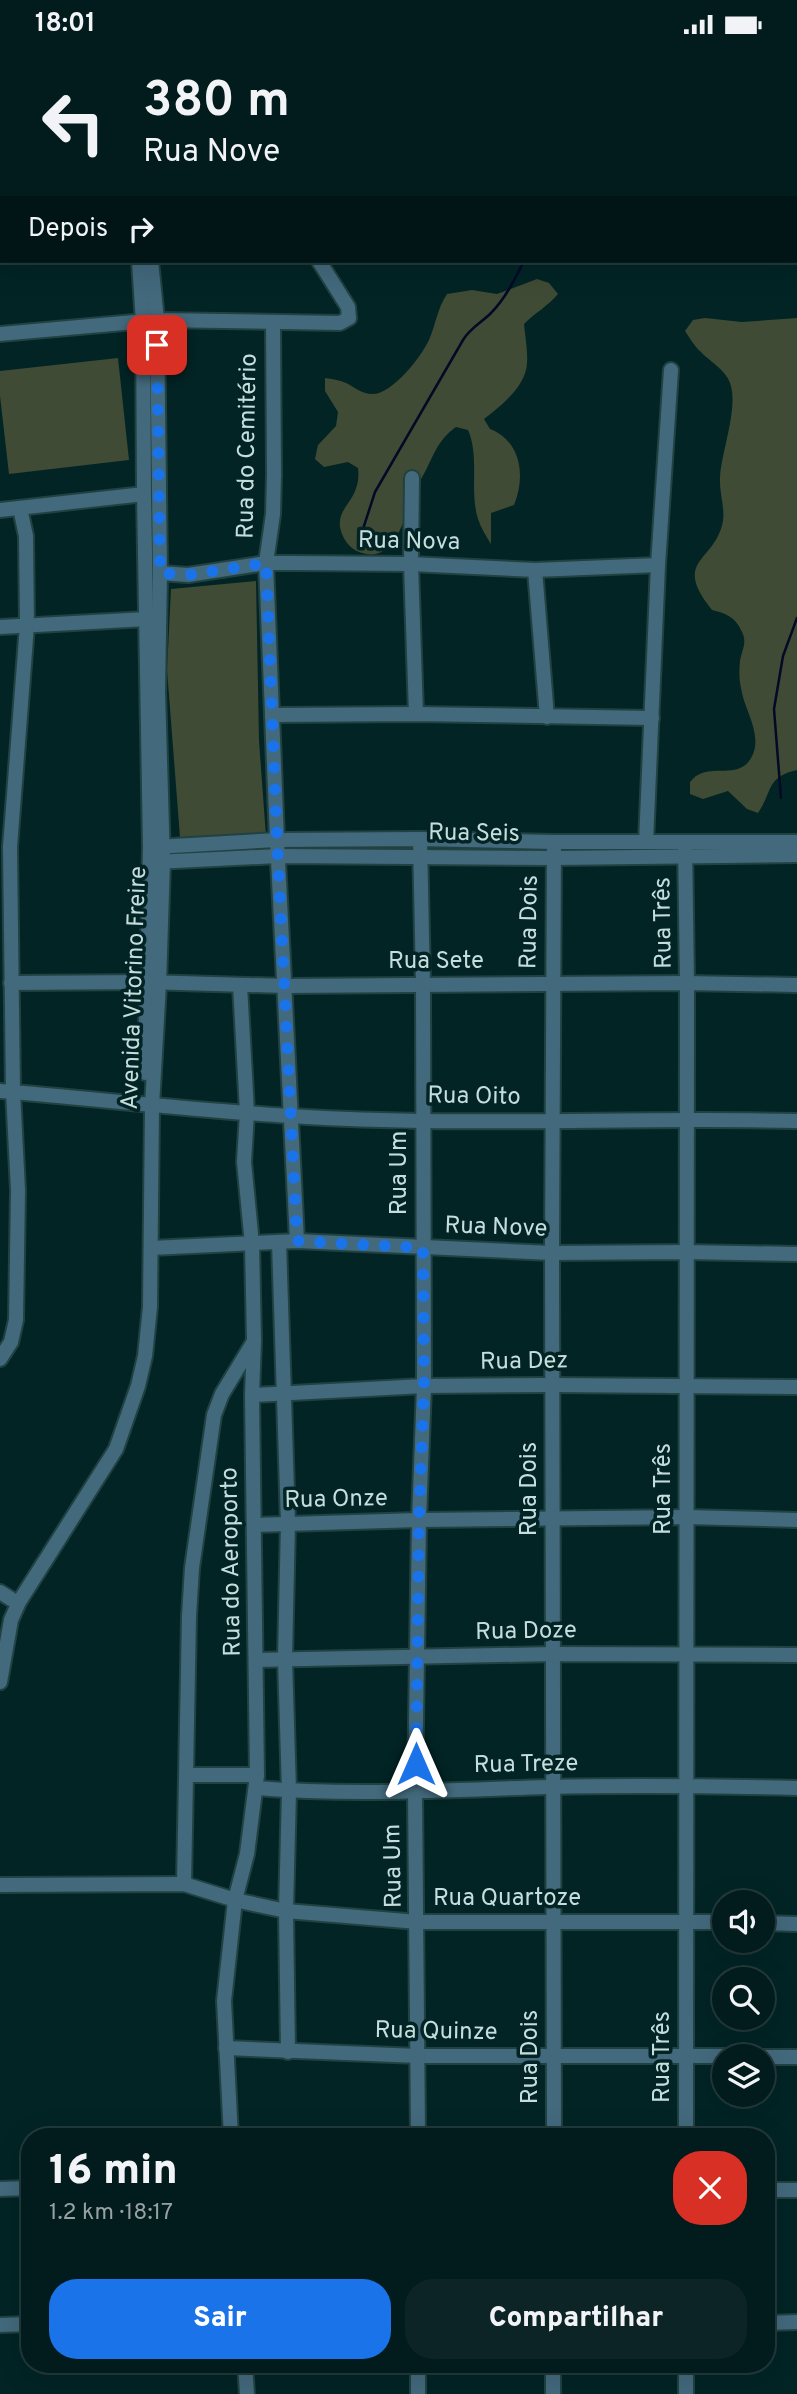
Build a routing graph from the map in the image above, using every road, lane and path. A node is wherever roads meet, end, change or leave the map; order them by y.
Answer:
1 (139, 263) edge
2 (151, 263) edge
3 (320, 263) edge
4 (150, 322) junction
5 (273, 323) junction
6 (0, 334) edge
7 (671, 370) dead end
8 (412, 478) dead end
9 (144, 494) junction
10 (1, 506) edge
11 (20, 508) junction
12 (266, 563) junction
13 (411, 564) junction
14 (658, 565) junction
15 (535, 570) junction
16 (160, 573) junction
17 (147, 619) junction
18 (27, 625) junction
19 (0, 627) edge
20 (416, 714) junction
21 (272, 715) junction
22 (547, 717) junction
23 (652, 718) junction
24 (420, 839) junction
25 (277, 840) junction
26 (554, 842) junction
27 (646, 842) junction
28 (797, 842) edge
29 (685, 849) junction
30 (157, 854) junction
31 (797, 855) edge
32 (278, 856) junction
33 (421, 856) junction
34 (554, 858) junction
35 (5, 964) edge
36 (11, 983) junction
37 (153, 983) junction
38 (687, 983) junction
39 (424, 984) junction
40 (240, 985) junction
41 (552, 985) junction
42 (797, 985) edge
43 (285, 986) junction
44 (7, 1092) edge
45 (148, 1106) junction
46 (247, 1112) junction
47 (290, 1116) junction
48 (687, 1118) junction
49 (423, 1119) junction
50 (554, 1121) junction
51 (797, 1121) edge
52 (297, 1241) junction
53 (279, 1242) junction
54 (252, 1244) junction
55 (151, 1248) junction
56 (423, 1248) junction
57 (685, 1252) junction
58 (552, 1253) junction
59 (797, 1254) edge
60 (254, 1341) junction
61 (0, 1359) edge
62 (553, 1385) junction
63 (686, 1385) junction
64 (424, 1386) junction
65 (797, 1387) edge
66 (284, 1394) junction
67 (252, 1395) junction
68 (687, 1517) junction
69 (553, 1519) junction
70 (419, 1520) junction
71 (797, 1520) edge
72 (288, 1523) junction
73 (254, 1525) junction
74 (6, 1595) edge
75 (0, 1640) edge
76 (686, 1653) junction
77 (553, 1654) junction
78 (797, 1655) edge
79 (416, 1657) junction
80 (285, 1658) junction
81 (256, 1660) junction
82 (0, 1682) edge
83 (188, 1775) junction
84 (256, 1782) junction
85 (685, 1786) junction
86 (552, 1787) junction
87 (797, 1788) edge
88 (289, 1791) junction
89 (415, 1791) junction
90 (184, 1884) junction
91 (0, 1885) edge
92 (235, 1900) junction
93 (286, 1911) junction
94 (552, 1921) junction
95 (684, 1921) junction
96 (418, 1922) junction
97 (712, 1922) edge
98 (775, 1923) edge
99 (797, 1924) edge
100 (226, 2048) junction
101 (288, 2052) junction
102 (554, 2055) junction
103 (686, 2055) junction
104 (418, 2056) junction
105 (712, 2056) edge
106 (775, 2057) edge
107 (797, 2057) edge
108 (230, 2128) edge
109 (418, 2128) edge
110 (554, 2128) edge
111 (686, 2128) edge
112 (21, 2188) edge
113 (0, 2189) edge
114 (775, 2190) edge
115 (797, 2190) edge
116 (797, 2322) edge
117 (775, 2323) edge
118 (21, 2324) edge
119 (0, 2325) edge
120 (246, 2373) edge
121 (418, 2373) edge
122 (553, 2373) edge
123 (686, 2373) edge
124 (247, 2394) edge
125 (418, 2394) edge
126 (553, 2394) edge
127 (686, 2394) edge

1 - 4 street, Avenida Vitorino Freire
2 - 4 street, Avenida Vitorino Freire
3 - 5 street
4 - 5 street
4 - 6 street
4 - 9 street, Avenida Vitorino Freire
4 - 16 street, Avenida Vitorino Freire
5 - 12 street, Rua do Cemitério
7 - 14 street
8 - 13 street
9 - 11 street
9 - 17 street, Avenida Vitorino Freire
10 - 11 street
11 - 18 street
12 - 13 street, Rua Nova
12 - 16 street, Rua Nova
12 - 21 street, Rua do Cemitério
13 - 15 street, Rua Nova
13 - 20 street
14 - 15 street, Rua Nova
14 - 23 street
15 - 22 street
16 - 30 street, Avenida Vitorino Freire
17 - 18 street
17 - 30 street, Avenida Vitorino Freire
18 - 19 street
18 - 35 street
20 - 21 street
20 - 22 street
21 - 25 street, Rua do Cemitério
22 - 23 street
23 - 27 street
24 - 25 street
24 - 26 street
24 - 33 street, Rua Um
25 - 30 street
25 - 32 street, Rua do Cemitério
26 - 27 street
26 - 34 street, Rua Dois
27 - 29 street
28 - 29 street
29 - 31 street, Rua Seis
29 - 34 street, Rua Seis
29 - 38 street, Rua Três
30 - 32 street, Rua Seis
30 - 37 street, Avenida Vitorino Freire
32 - 33 street, Rua Seis
32 - 43 street, Rua do Cemitério
33 - 34 street, Rua Seis
33 - 39 street, Rua Um
34 - 41 street, Rua Dois
35 - 36 street
36 - 37 street
36 - 44 street
37 - 40 street, Rua Sete
37 - 45 street, Avenida Vitorino Freire
38 - 41 street, Rua Sete
38 - 42 street, Rua Sete
38 - 48 street, Rua Três
39 - 41 street, Rua Sete
39 - 43 street, Rua Sete
39 - 49 street, Rua Um
40 - 43 street, Rua Sete
40 - 46 street, Rua do Aeroporto
41 - 50 street, Rua Dois
43 - 47 street, Rua do Cemitério
44 - 45 street
44 - 61 street
45 - 46 street, Rua Oito
45 - 55 street, Avenida Vitorino Freire
45 - 74 street, Avenida Vitorino Freire
46 - 47 street, Rua Oito
46 - 54 street, Rua do Aeroporto
47 - 49 street, Rua Oito
47 - 52 street, Rua do Cemitério
48 - 50 street, Rua Oito
48 - 51 street, Rua Oito
48 - 57 street, Rua Três
49 - 50 street, Rua Oito
49 - 56 street, Rua Um
50 - 58 street, Rua Dois
52 - 53 street, Rua Nove
52 - 56 street, Rua Nove
53 - 54 street, Rua Nove
53 - 66 street
54 - 55 street, Rua Nove
54 - 60 street, Rua do Aeroporto
55 - 82 street, Avenida Vitorino Freire
56 - 58 street, Rua Nove
56 - 64 street, Rua Um
57 - 58 street, Rua Nove
57 - 59 street, Rua Nove
57 - 63 street, Rua Três
58 - 62 street, Rua Dois
60 - 67 street, Rua do Aeroporto
60 - 83 street
62 - 63 street, Rua Dez
62 - 64 street, Rua Dez
62 - 69 street, Rua Dois
63 - 65 street, Rua Dez
63 - 68 street, Rua Três
64 - 66 street, Rua Dez
64 - 70 street, Rua Um
66 - 67 street, Rua Dez
66 - 72 street
67 - 73 street, Rua do Aeroporto
68 - 69 street, Rua Onze
68 - 71 street, Rua Onze
68 - 76 street, Rua Três
69 - 70 street, Rua Onze
69 - 77 street, Rua Dois
70 - 72 street, Rua Onze
70 - 79 street, Rua Um
72 - 73 street, Rua Onze
72 - 80 street
73 - 81 street, Rua do Aeroporto
74 - 75 street, Avenida Vitorino Freire
76 - 77 street, Rua Doze
76 - 78 street, Rua Doze
76 - 85 street, Rua Três
77 - 79 street, Rua Doze
77 - 86 street, Rua Dois
79 - 80 street, Rua Doze
79 - 89 street, Rua Um
80 - 81 street, Rua Doze
80 - 88 street
81 - 84 street, Rua do Aeroporto
83 - 84 street, Rua Treze
83 - 90 street
84 - 88 street, Rua Treze
84 - 92 street, Rua do Aeroporto
85 - 86 street, Rua Treze
85 - 87 street, Rua Treze
85 - 95 street, Rua Três
86 - 89 street, Rua Treze
86 - 94 street, Rua Dois
88 - 89 street, Rua Treze
88 - 93 street
89 - 96 street, Rua Um
90 - 91 street, Rua Quartoze
90 - 92 street, Rua Quartoze
92 - 93 street, Rua Quartoze
92 - 100 street, Rua do Aeroporto
93 - 96 street, Rua Quartoze
93 - 101 street
94 - 95 street, Rua Quartoze
94 - 96 street, Rua Quartoze
94 - 102 street, Rua Dois
95 - 97 street, Rua Quartoze
95 - 103 street, Rua Três
96 - 104 street, Rua Um
98 - 99 street
100 - 101 street, Rua Quinze
100 - 108 street, Rua do Aeroporto
101 - 104 street, Rua Quinze
102 - 103 street, Rua Quinze
102 - 104 street, Rua Quinze
102 - 110 street, Rua Dois
103 - 105 street, Rua Quinze
103 - 111 street, Rua Três
104 - 109 street, Rua Um
106 - 107 street
112 - 113 street
114 - 115 street
116 - 117 street
118 - 119 street
120 - 124 street
121 - 125 street
122 - 126 street
123 - 127 street

